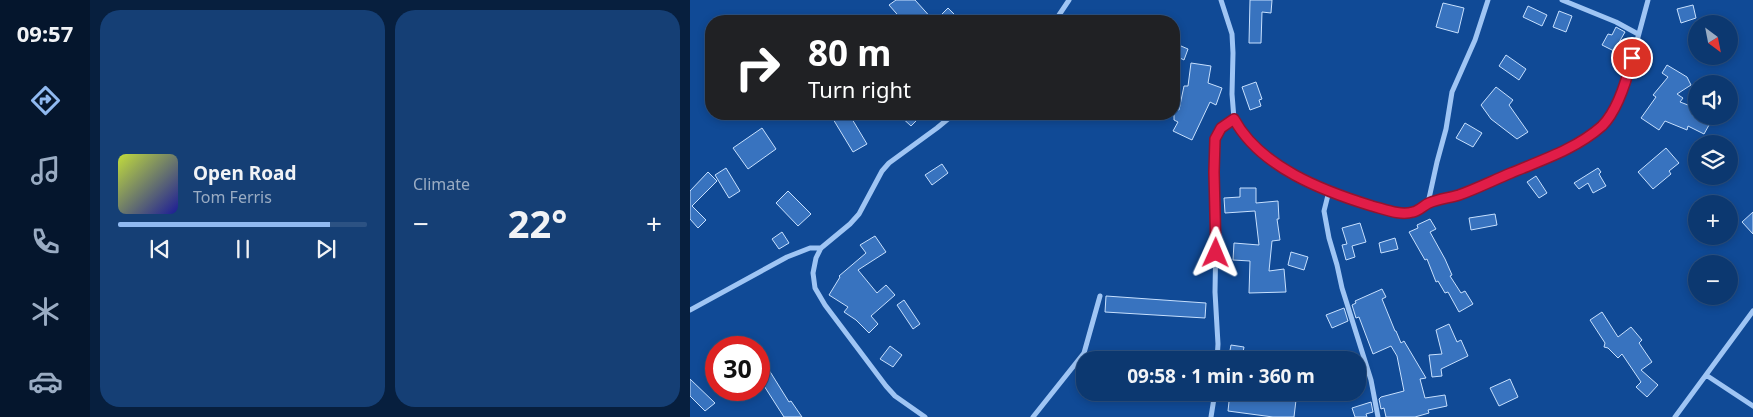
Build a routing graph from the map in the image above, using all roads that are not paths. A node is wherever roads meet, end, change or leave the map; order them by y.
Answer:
1 (1070, 0) edge
2 (1221, 0) edge
3 (1488, 0) edge
4 (1562, 0) edge
5 (1648, 0) edge
6 (1059, 15) edge
7 (1638, 34) junction
8 (1234, 119) junction
9 (947, 120) edge
10 (1329, 191) junction
11 (1428, 203) junction
12 (821, 248) junction
13 (1100, 296) dead end
14 (690, 310) edge
15 (1753, 311) edge
16 (1218, 351) edge
17 (1706, 375) junction
18 (1214, 401) edge
19 (1753, 406) edge
20 (925, 417) edge
21 (1033, 417) edge
22 (1211, 417) edge
23 (1378, 417) edge
24 (1675, 417) edge

1 - 6 street
2 - 8 street
3 - 11 street
4 - 7 street
5 - 7 street
7 - 11 street
8 - 10 street
8 - 16 street
9 - 12 street
10 - 11 street
10 - 23 street
12 - 14 street
12 - 20 street
13 - 21 street
15 - 17 street
17 - 19 street
17 - 24 street
18 - 22 street

